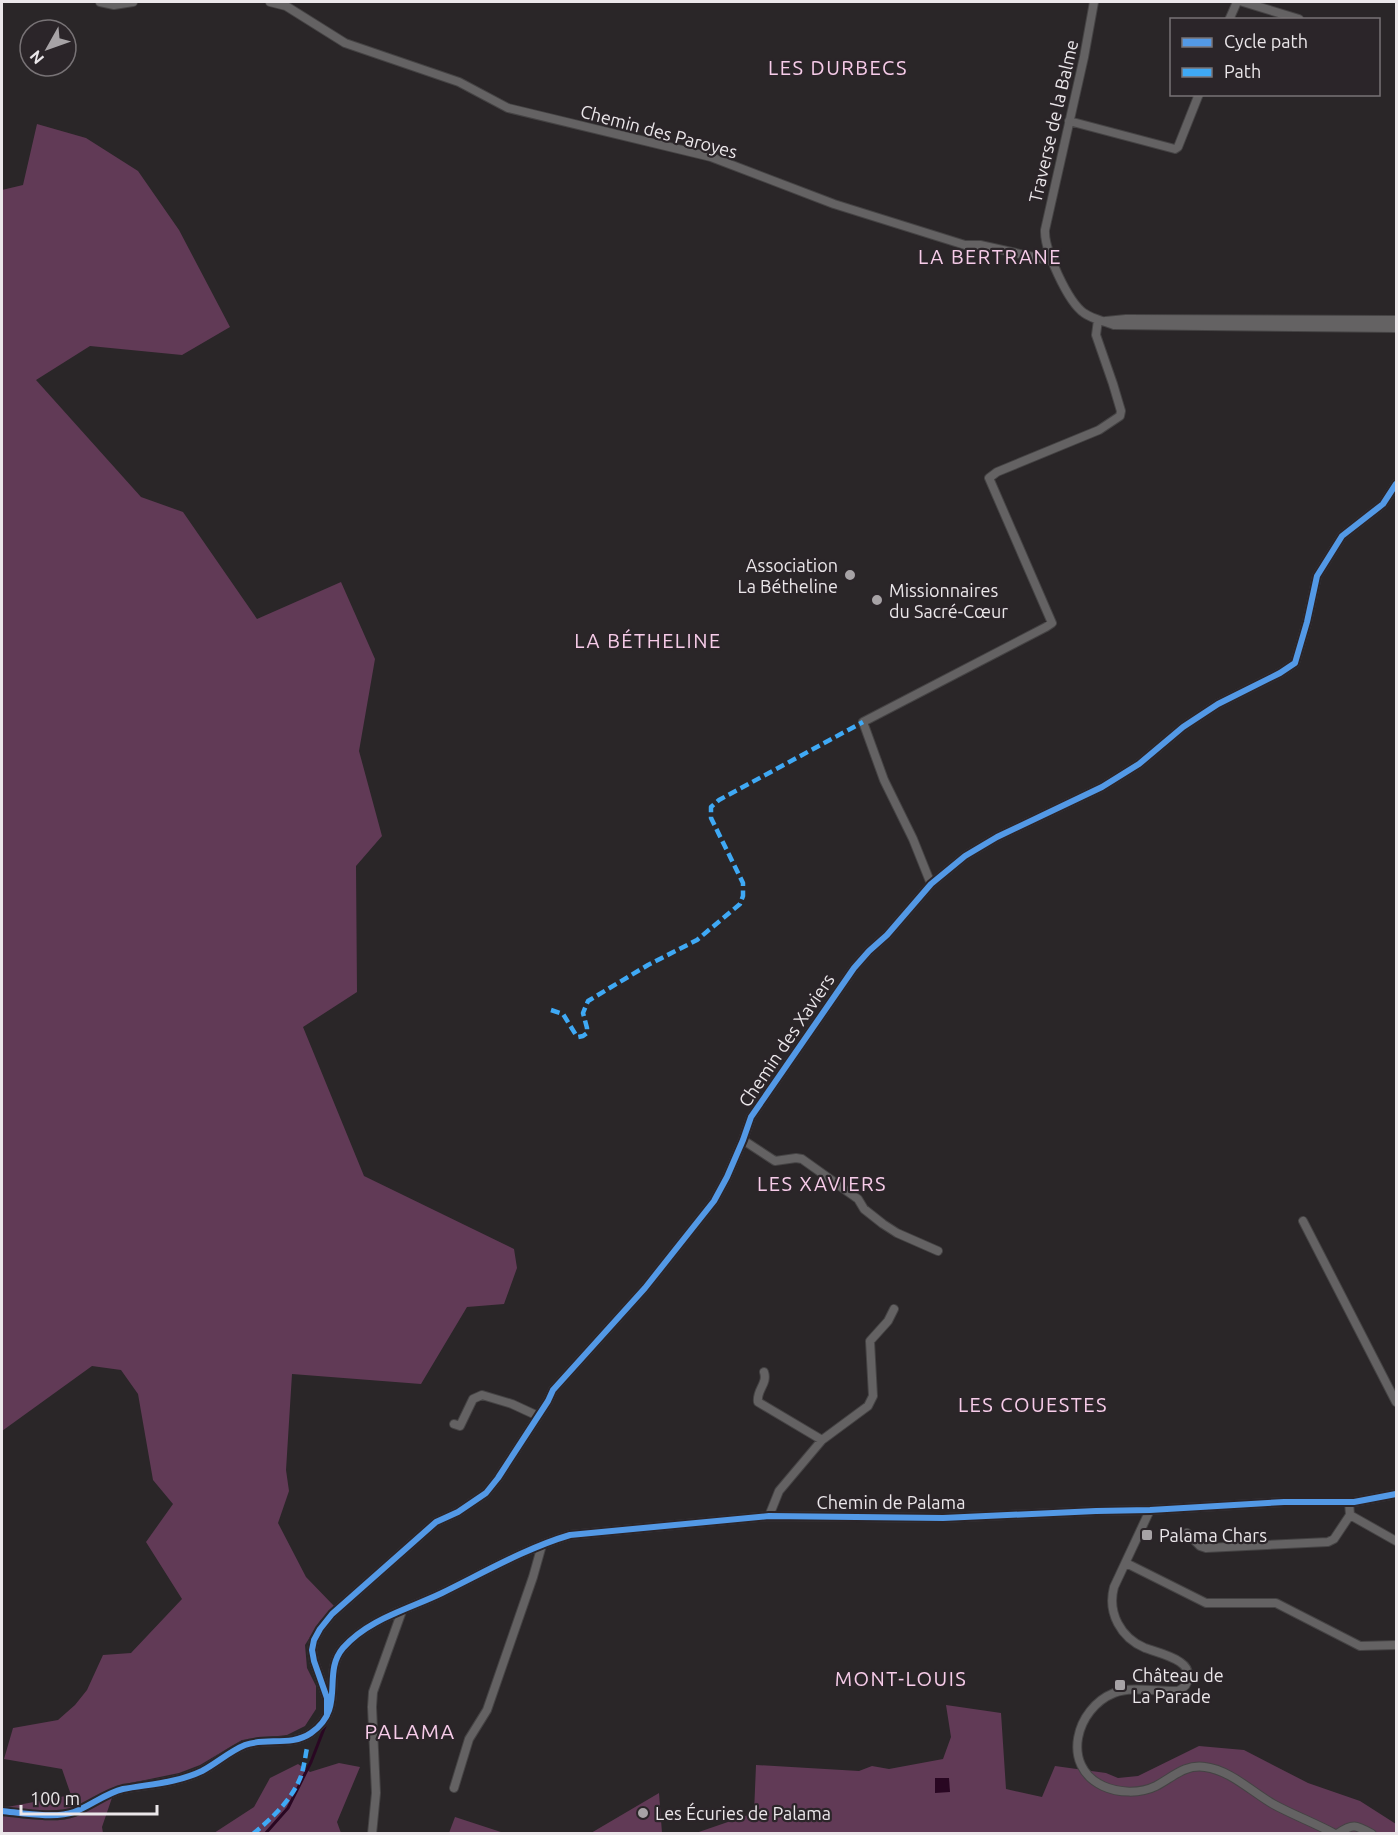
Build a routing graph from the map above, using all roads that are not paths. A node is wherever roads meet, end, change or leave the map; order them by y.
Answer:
1 (100, 2) edge
2 (133, 2) edge
3 (270, 2) edge
4 (1094, 2) edge
5 (1237, 2) edge
6 (1243, 2) edge
7 (1230, 18) edge
8 (1296, 18) edge
9 (1198, 96) edge
10 (1069, 121) junction
11 (1052, 261) junction
12 (1101, 320) junction
13 (1396, 320) edge
14 (1380, 323) junction
15 (1396, 328) edge
16 (1396, 484) edge
17 (931, 884) junction
18 (743, 1140) junction
19 (1303, 1221) dead end
20 (938, 1251) dead end
21 (894, 1309) dead end
22 (764, 1372) dead end
23 (1396, 1402) edge
24 (538, 1416) junction
25 (454, 1424) dead end
26 (822, 1440) junction
27 (1396, 1494) edge
28 (1348, 1502) junction
29 (1150, 1510) junction
30 (1350, 1515) junction
31 (769, 1516) junction
32 (1187, 1533) dead end
33 (1396, 1541) edge
34 (542, 1545) junction
35 (1126, 1563) junction
36 (402, 1611) junction
37 (1396, 1645) edge
38 (327, 1715) junction
39 (454, 1788) dead end
40 (2, 1811) edge
41 (372, 1833) edge
42 (1336, 1833) edge
43 (1372, 1833) edge

1 - 2 street
3 - 11 street, Chemin des Paroyes
4 - 10 street, Traverse de la Balme
5 - 7 street
6 - 8 street
9 - 10 street
10 - 11 street, Traverse de la Balme
11 - 12 street
12 - 14 street
12 - 17 street
13 - 14 street
14 - 15 street
16 - 17 street, Chemin des Xaviers
17 - 18 street, Chemin des Xaviers
18 - 20 street
18 - 24 street, Chemin des Xaviers
19 - 23 street
21 - 26 street
22 - 26 street
24 - 25 street
24 - 38 street, Chemin des Xaviers
26 - 31 street
27 - 28 street, Chemin de Palama
28 - 29 street, Chemin de Palama
28 - 30 street
29 - 31 street, Chemin de Palama
29 - 35 street
30 - 32 street
30 - 33 street
31 - 34 street, Chemin de Palama
34 - 36 street, Chemin de Palama
34 - 39 street
35 - 37 street
35 - 42 street
36 - 38 street, Chemin de Palama
36 - 41 street
38 - 40 street
42 - 43 street

